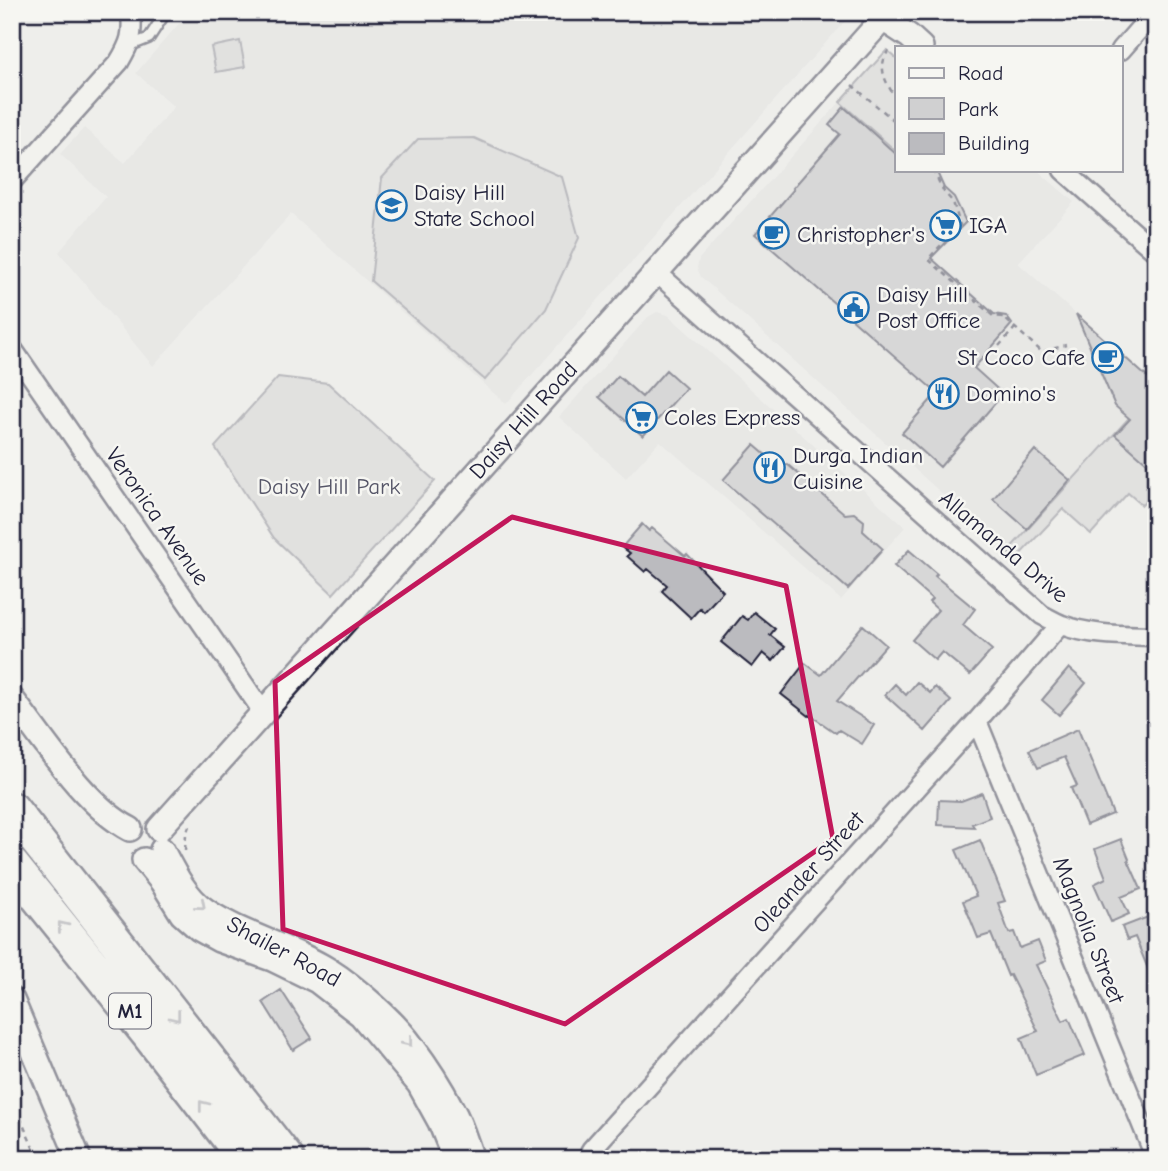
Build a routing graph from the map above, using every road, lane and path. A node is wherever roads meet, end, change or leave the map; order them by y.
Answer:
1 (131, 12) edge
2 (166, 12) edge
3 (1154, 12) edge
4 (886, 16) edge
5 (129, 46) junction
6 (921, 46) edge
7 (1122, 49) edge
8 (889, 50) dead end
9 (852, 85) dead end
10 (895, 97) edge
11 (895, 121) edge
12 (934, 172) edge
13 (1065, 172) edge
14 (12, 181) edge
15 (1156, 252) edge
16 (656, 272) junction
17 (1014, 328) junction
18 (1066, 345) dead end
19 (999, 346) dead end
20 (12, 348) edge
21 (1060, 625) junction
22 (1156, 636) edge
23 (12, 699) edge
24 (263, 712) junction
25 (977, 721) junction
26 (12, 809) edge
27 (130, 829) junction
28 (155, 846) junction
29 (12, 865) edge
30 (13, 1002) edge
31 (12, 1099) edge
32 (592, 1150) dead end
33 (38, 1159) edge
34 (79, 1159) edge
35 (245, 1159) edge
36 (287, 1159) edge
37 (455, 1159) edge
38 (472, 1159) edge
39 (1156, 1159) edge

1 - 5 street
2 - 5 lane
3 - 7 street
4 - 6 street
4 - 16 street, Daisy Hill Road
5 - 14 street
8 - 10 path
9 - 11 path
12 - 17 path
13 - 15 street
16 - 21 street, Allamanda Drive
16 - 24 street, Daisy Hill Road
17 - 18 path
17 - 19 path
20 - 24 street, Veronica Avenue
21 - 22 street, Allamanda Drive
21 - 25 street, Oleander Street
23 - 27 street
24 - 28 street, Daisy Hill Road
25 - 32 street, Oleander Street
25 - 39 street, Magnolia Street
26 -> 36 highway, M1
27 - 28 street
27 - 28 street
28 - 37 street, Shailer Road
28 -> 38 street, Shailer Road
35 -> 29 highway, M1
30 - 34 street
31 - 33 path

